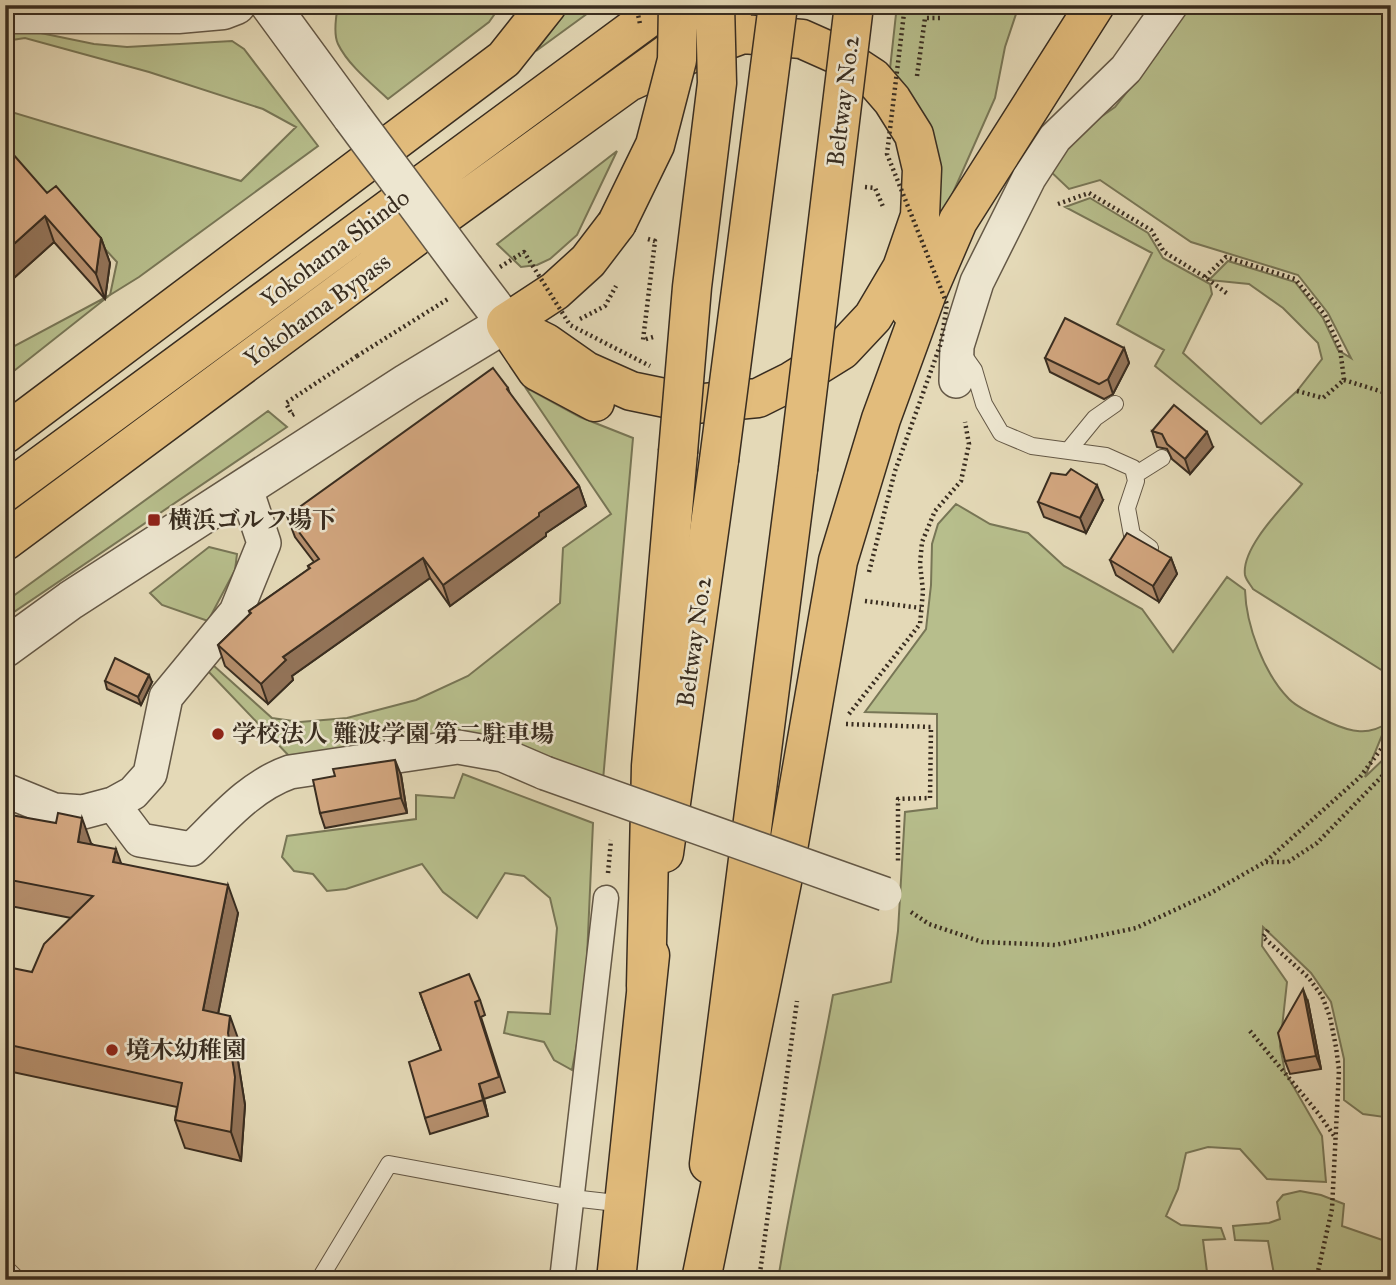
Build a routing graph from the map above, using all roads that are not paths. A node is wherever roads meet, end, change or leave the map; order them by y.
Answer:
1 (236, 5) edge
2 (270, 5) edge
3 (547, 5) edge
4 (715, 5) edge
5 (735, 5) edge
6 (778, 5) edge
7 (854, 5) edge
8 (1068, 5) edge
9 (1095, 5) edge
10 (1171, 5) edge
11 (668, 6) edge
12 (5, 14) edge
13 (1047, 80) junction
14 (631, 81) junction
15 (927, 293) junction
16 (506, 323) junction
17 (957, 346) junction
18 (956, 381) road end
19 (1115, 404) dead end
20 (5, 434) edge
21 (1068, 450) junction
22 (1161, 458) dead end
23 (1135, 475) junction
24 (246, 489) junction
25 (5, 492) edge
26 (5, 541) edge
27 (1150, 548) edge
28 (5, 648) edge
29 (5, 790) edge
30 (113, 804) junction
31 (891, 883) road end
32 (606, 898) dead end
33 (646, 986) junction
34 (572, 1198) junction
35 (625, 1204) junction
36 (5, 1267) edge
37 (18, 1280) edge
38 (319, 1280) edge
39 (562, 1280) edge
40 (616, 1280) edge
41 (694, 1280) edge
42 (701, 1280) edge

1 - 12 street
2 - 16 street, bridge
3 - 20 main road
4 - 33 main road, bridge
5 - 14 main road
6 - 33 main road, Beltway No.2, bridge
7 - 41 main road, Beltway No.2, bridge
8 - 13 main road
9 - 13 main road
10 - 17 street
11 - 16 main road, bridge
11 - 25 main road, Yokohama Shindo
13 - 15 main road
14 - 16 main road
14 - 26 main road, Yokohama Bypass
15 - 16 main road
15 - 42 main road
16 - 24 street
17 - 18 street
17 - 21 lane
19 - 21 lane
21 - 23 lane
22 - 23 lane
23 - 27 lane
24 - 28 street
24 - 30 street
29 - 30 street
30 - 31 street, bridge
32 - 34 street
33 - 35 main road, Beltway No.2
34 - 35 lane
34 - 38 lane
34 - 39 street
35 - 40 main road, Beltway No.2
36 - 37 lane

